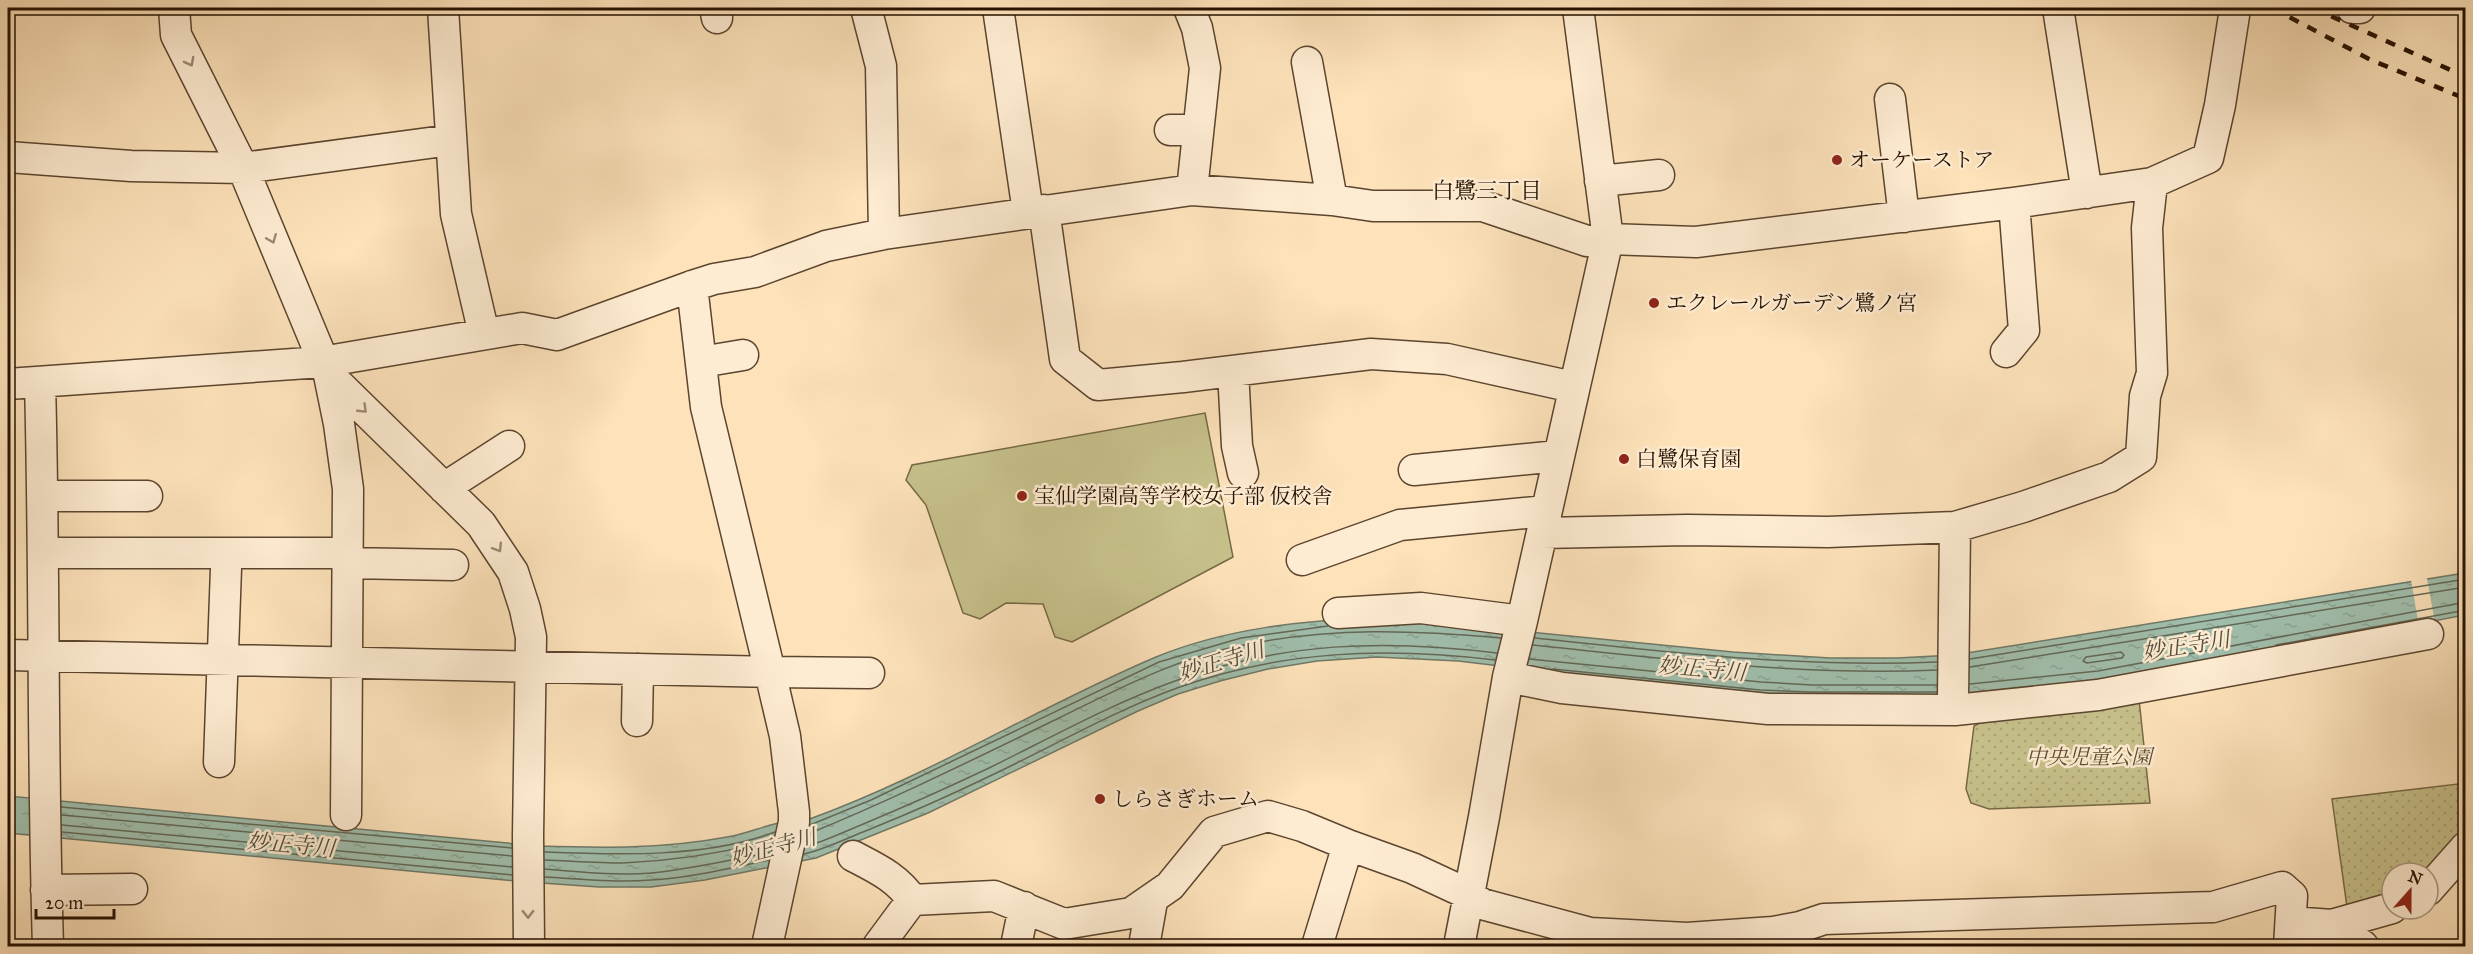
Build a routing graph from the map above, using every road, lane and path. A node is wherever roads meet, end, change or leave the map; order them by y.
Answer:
1 (174, 8) edge
2 (443, 8) edge
3 (866, 8) edge
4 (998, 8) edge
5 (1189, 8) edge
6 (1578, 8) edge
7 (2058, 8) edge
8 (2352, 8) edge
9 (2360, 8) edge
10 (2235, 9) dead end
11 (1307, 62) dead end
12 (1890, 99) dead end
13 (451, 140) junction
14 (8, 157) edge
15 (243, 168) junction
16 (1659, 174) dead end
17 (1600, 181) junction
18 (2152, 183) junction
19 (1192, 190) junction
20 (2087, 193) junction
21 (1332, 200) junction
22 (2014, 203) junction
23 (1036, 211) junction
24 (1904, 217) junction
25 (885, 234) junction
26 (1608, 239) junction
27 (692, 286) junction
28 (484, 334) junction
29 (2006, 352) dead end
30 (743, 355) dead end
31 (701, 362) junction
32 (325, 368) junction
33 (1233, 371) junction
34 (40, 382) junction
35 (8, 384) edge
36 (1573, 387) junction
37 (509, 446) dead end
38 (1558, 456) junction
39 (1414, 470) dead end
40 (1243, 473) dead end
41 (444, 488) junction
42 (43, 496) junction
43 (147, 496) dead end
44 (1544, 522) junction
45 (1955, 527) junction
46 (44, 553) junction
47 (348, 558) junction
48 (1302, 560) dead end
49 (453, 565) dead end
50 (226, 568) dead end
51 (1338, 613) dead end
52 (1521, 625) junction
53 (2428, 634) dead end
54 (8, 655) edge
55 (42, 656) junction
56 (224, 661) junction
57 (347, 664) junction
58 (532, 667) junction
59 (638, 669) junction
60 (770, 672) junction
61 (869, 673) dead end
62 (1509, 673) junction
63 (1953, 698) dead end
64 (637, 721) dead end
65 (219, 762) dead end
66 (346, 815) dead end
67 (1348, 845) junction
68 (2466, 847) edge
69 (853, 856) dead end
70 (2440, 876) edge
71 (132, 889) dead end
72 (46, 890) junction
73 (1468, 894) junction
74 (912, 900) junction
75 (1152, 901) junction
76 (1024, 907) junction
77 (2380, 911) edge
78 (2332, 925) junction
79 (2290, 934) edge
80 (1625, 940) edge
81 (48, 946) edge
82 (529, 946) edge
83 (767, 946) edge
84 (878, 946) edge
85 (1016, 946) edge
86 (1144, 946) edge
87 (1317, 946) edge
88 (1459, 946) edge
89 (2363, 946) edge

1 -> 15 street
2 - 13 street
3 - 25 street
4 - 23 street
5 - 19 street
6 - 17 street
7 - 20 street
8 - 9 street
10 - 18 street
11 - 21 street
12 - 24 street
13 - 15 street
13 - 28 street
14 - 15 street
15 -> 32 street
16 - 17 street
17 - 26 street
18 - 20 street
18 - 45 street
19 - 21 street
19 - 23 street
20 - 22 street
21 - 26 street
22 - 24 street
22 - 29 street
23 - 25 street
23 - 33 street
24 - 26 street
25 - 27 street
26 - 36 street
27 - 28 street
27 - 31 street
28 - 32 street
30 - 31 street
31 - 60 street
32 - 34 street
32 -> 41 street
32 - 47 street
33 - 36 street
33 - 40 street
34 - 35 street
34 - 42 street
36 - 38 street
37 - 41 street
38 - 39 street
38 - 44 street
41 -> 58 street
42 - 43 street
42 - 46 street
44 - 45 street
44 - 48 street
44 - 52 street
45 - 63 street
46 - 47 street
46 - 55 street
47 - 49 street
47 - 57 street
50 - 56 street
51 - 52 street
52 - 62 street
53 - 62 street
54 - 55 street
55 - 56 street
55 - 72 street
56 - 57 street
56 - 65 street
57 - 58 street
57 - 66 street
58 - 59 street
58 -> 82 street
59 - 60 street
59 - 64 street
60 - 61 street
60 - 83 street
62 - 73 street
67 - 73 street
67 - 75 street
67 - 87 street
68 - 70 street
69 - 74 street
71 - 72 street
72 - 81 street
73 - 80 street
73 - 88 street
74 - 76 street
74 - 84 street
75 - 76 street
75 - 86 street
76 - 85 street
77 - 78 street
78 - 79 street
78 - 89 street
79 - 80 street

